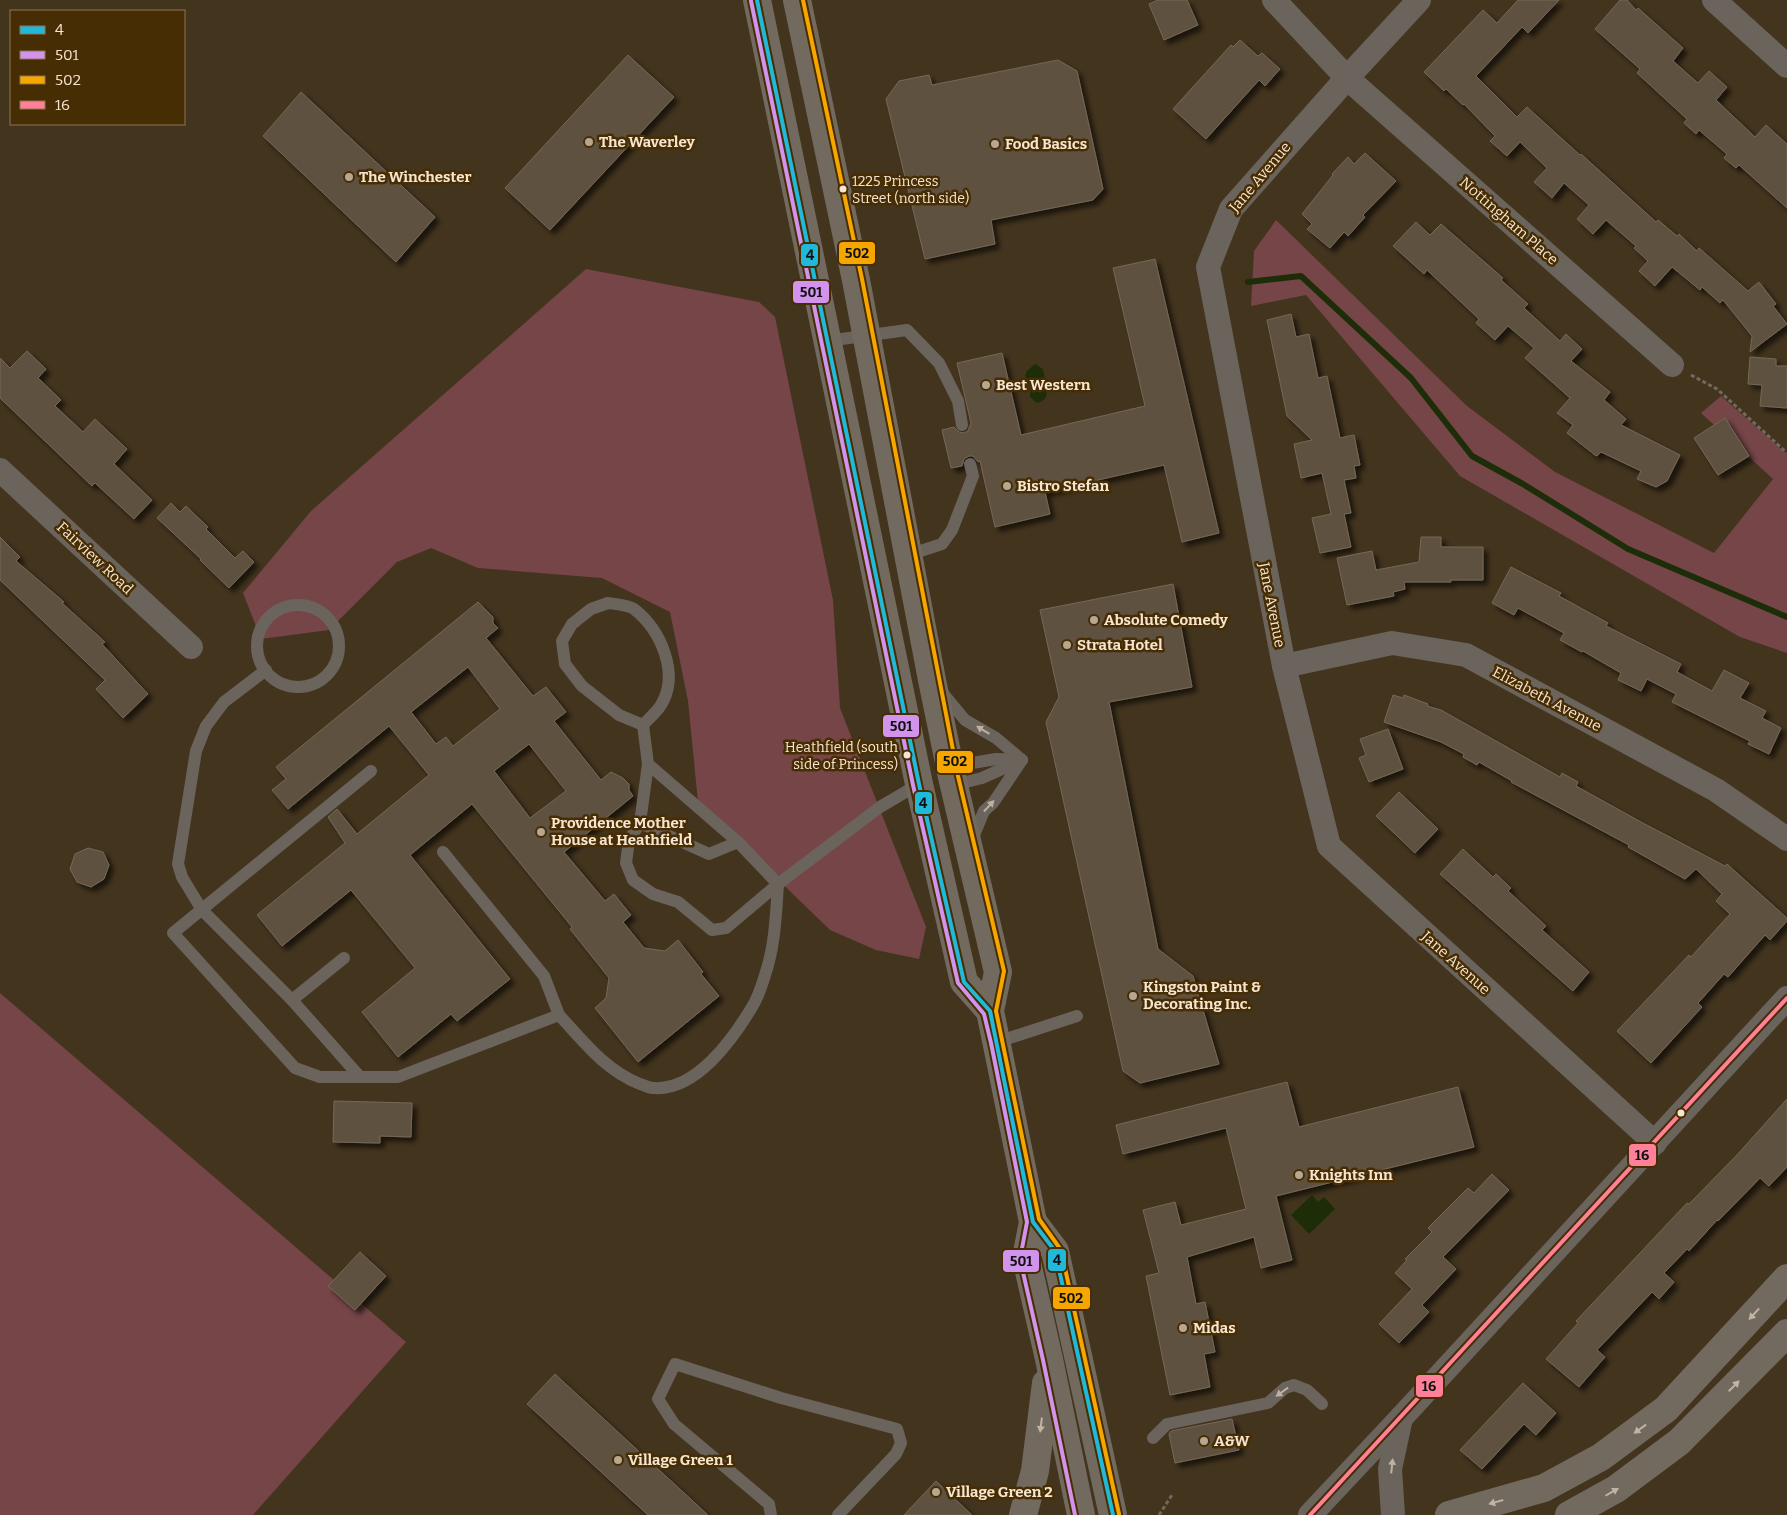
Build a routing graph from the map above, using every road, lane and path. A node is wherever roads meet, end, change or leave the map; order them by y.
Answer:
1 (757, 0) edge
2 (797, 0) edge
3 (1274, 0) edge
4 (1419, 0) edge
5 (1714, 0) edge
6 (1787, 66) edge
7 (1347, 78) junction
8 (867, 335) junction
9 (827, 341) junction
10 (1672, 364) joint
11 (962, 425) dead end
12 (1787, 453) edge
13 (970, 464) dead end
14 (0, 470) edge
15 (908, 555) junction
16 (191, 647) dead end
17 (1284, 666) junction
18 (266, 670) junction
19 (932, 680) junction
20 (643, 725) junction
21 (1022, 760) junction
22 (648, 764) junction
23 (371, 771) dead end
24 (952, 777) junction
25 (919, 784) junction
26 (640, 823) junction
27 (1787, 839) edge
28 (738, 842) junction
29 (969, 850) junction
30 (442, 852) dead end
31 (778, 884) junction
32 (202, 910) junction
33 (344, 958) dead end
34 (1787, 998) edge
35 (292, 1000) junction
36 (990, 1011) junction
37 (559, 1015) junction
38 (1077, 1016) dead end
39 (997, 1042) junction
40 (360, 1077) junction
41 (1655, 1143) junction
42 (1033, 1222) junction
43 (1787, 1278) edge
44 (1787, 1333) edge
45 (1049, 1359) junction
46 (1322, 1404) dead end
47 (1401, 1418) junction
48 (1152, 1438) dead end
49 (1172, 1495) dead end
50 (771, 1515) edge
51 (838, 1515) edge
52 (1023, 1515) edge
53 (1081, 1515) edge
54 (1113, 1515) edge
55 (1159, 1515) edge
56 (1310, 1515) edge
57 (1393, 1515) edge
58 (1449, 1515) edge
59 (1569, 1515) edge

1 - 9 main road
2 - 8 main road
3 - 7 street, Nottingham Place
4 - 7 street, Jane Avenue
5 - 6 street
7 - 10 street, Nottingham Place
7 - 17 street, Jane Avenue
8 - 9 lane
8 - 11 lane
8 - 15 main road
9 - 25 main road
10 - 12 path
13 - 15 lane
14 - 16 street, Fairview Road
15 - 19 main road
17 - 27 street, Elizabeth Avenue
17 - 41 street, Jane Avenue
18 - 18 lane
18 - 32 lane
21 -> 19 lane
19 - 24 main road
20 - 20 lane
20 - 22 lane
21 - 24 lane
29 -> 21 lane
22 - 26 lane
22 - 28 lane
23 - 32 lane
24 - 25 main road
24 - 29 main road
25 - 31 lane
25 - 36 main road
26 - 28 lane
26 - 31 lane
28 - 31 lane
29 - 36 main road
30 - 37 lane
31 - 37 lane
32 - 35 lane
32 - 40 lane
33 - 35 lane
34 - 41 street
35 - 40 lane
36 - 39 main road
37 - 40 lane
38 - 39 lane
39 - 42 main road
41 - 47 street
42 - 45 main road
42 - 54 main road
43 -> 58 main road
59 -> 44 main road
45 -> 52 main road
45 - 53 main road
46 -> 48 lane
47 - 56 street
57 -> 47 street
49 - 55 path
50 - 51 lane

